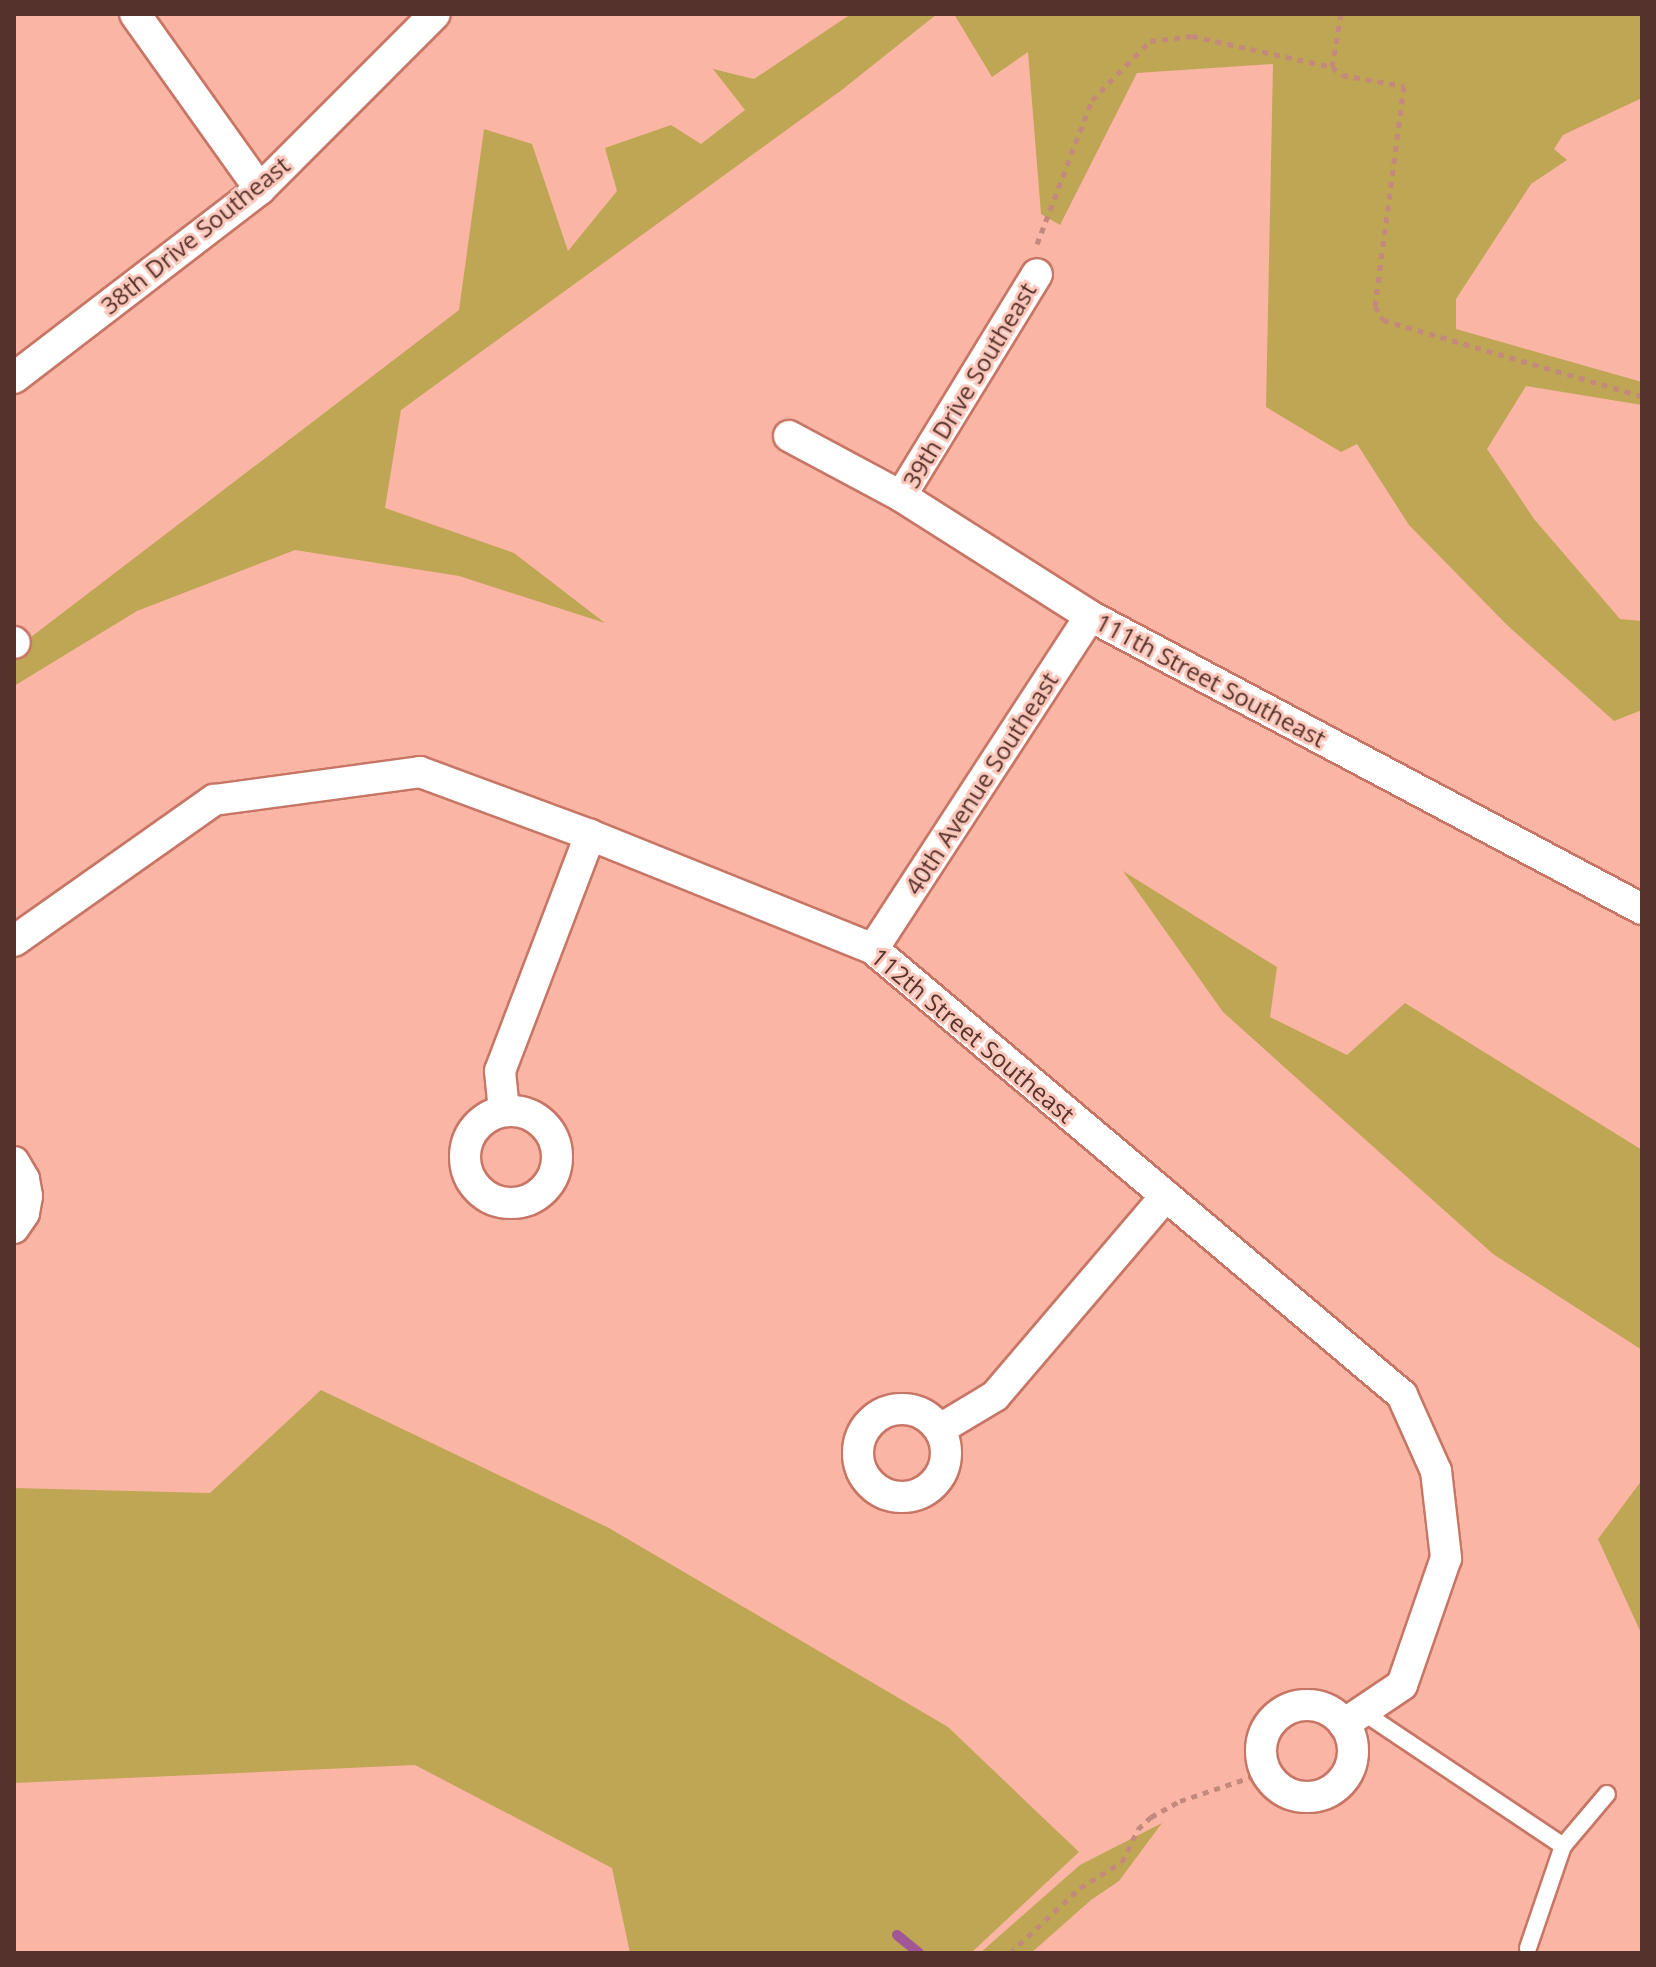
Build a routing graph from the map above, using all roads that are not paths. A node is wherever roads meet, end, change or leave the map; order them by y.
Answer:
1 (135, 14) edge
2 (435, 14) edge
3 (260, 189) junction
4 (1037, 274) road end
5 (14, 378) edge
6 (789, 436) dead end
7 (901, 496) junction
8 (1090, 616) junction
9 (590, 835) junction
10 (1642, 909) edge
11 (14, 941) edge
12 (873, 949) junction
13 (504, 1111) dead end
14 (14, 1162) edge
15 (1166, 1196) junction
16 (14, 1228) edge
17 (940, 1429) dead end
18 (1353, 1718) junction
19 (1607, 1794) dead end
20 (1563, 1846) junction
21 (1528, 1948) dead end

1 - 3 street
2 - 3 street, 38th Drive Southeast
3 - 5 street, 38th Drive Southeast
4 - 7 street, 39th Drive Southeast
6 - 7 street, 111th Street Southeast
7 - 8 street, 111th Street Southeast
8 - 10 street, 111th Street Southeast
8 - 12 street, 40th Avenue Southeast
9 - 11 street, 112th Street Southeast
9 - 12 street, 112th Street Southeast
9 - 13 street
12 - 15 street, 112th Street Southeast
14 - 16 street
15 - 17 street
15 - 18 street, 112th Street Southeast
18 - 18 street
18 - 20 lane
19 - 20 lane
20 - 21 lane

